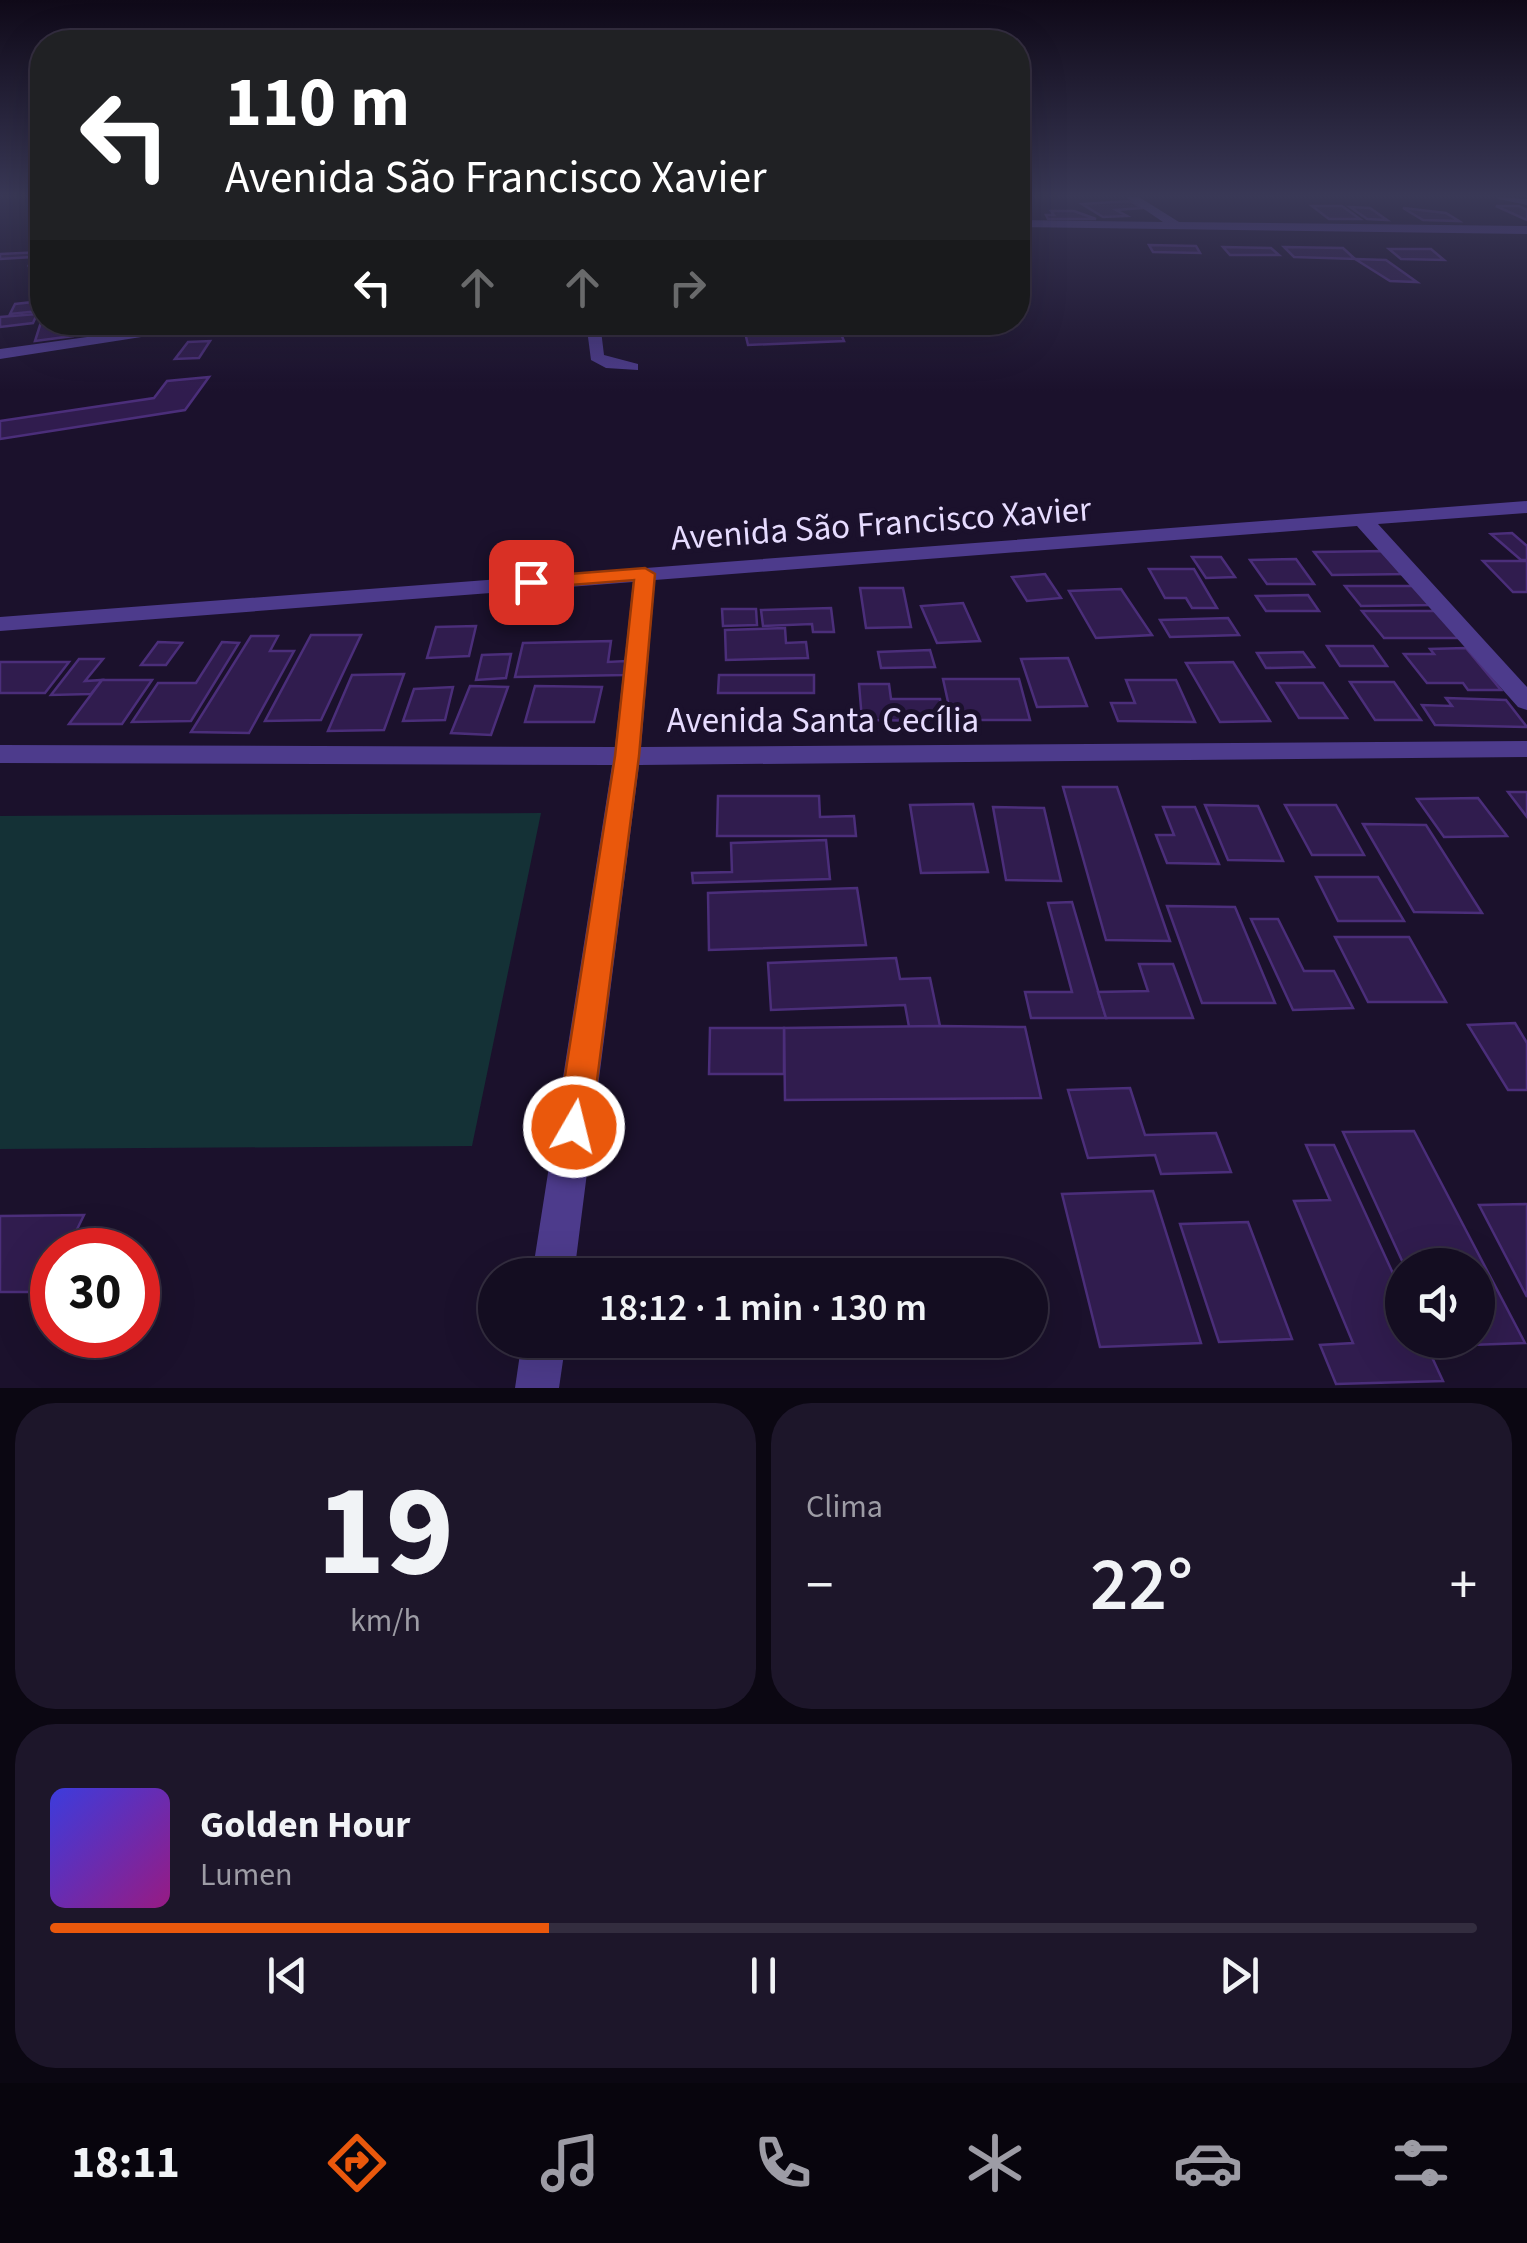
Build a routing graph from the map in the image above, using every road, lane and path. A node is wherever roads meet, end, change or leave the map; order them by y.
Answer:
1 (137, 335) edge
2 (595, 335) edge
3 (0, 354) edge
4 (632, 367) dead end
5 (1527, 507) edge
6 (1362, 518) junction
7 (645, 574) junction
8 (0, 624) edge
9 (1527, 702) edge
10 (1527, 750) edge
11 (0, 754) edge
12 (627, 756) junction
13 (555, 1258) edge
14 (541, 1358) edge
15 (537, 1388) edge

1 - 3 street
2 - 4 street
5 - 6 street, Avenida São Francisco Xavier
6 - 7 street, Avenida São Francisco Xavier
6 - 9 street
7 - 8 street, Avenida São Francisco Xavier
7 - 12 street
10 - 12 street, Avenida Santa Cecília
11 - 12 street, Avenida Santa Cecília
12 - 13 street
14 - 15 street

